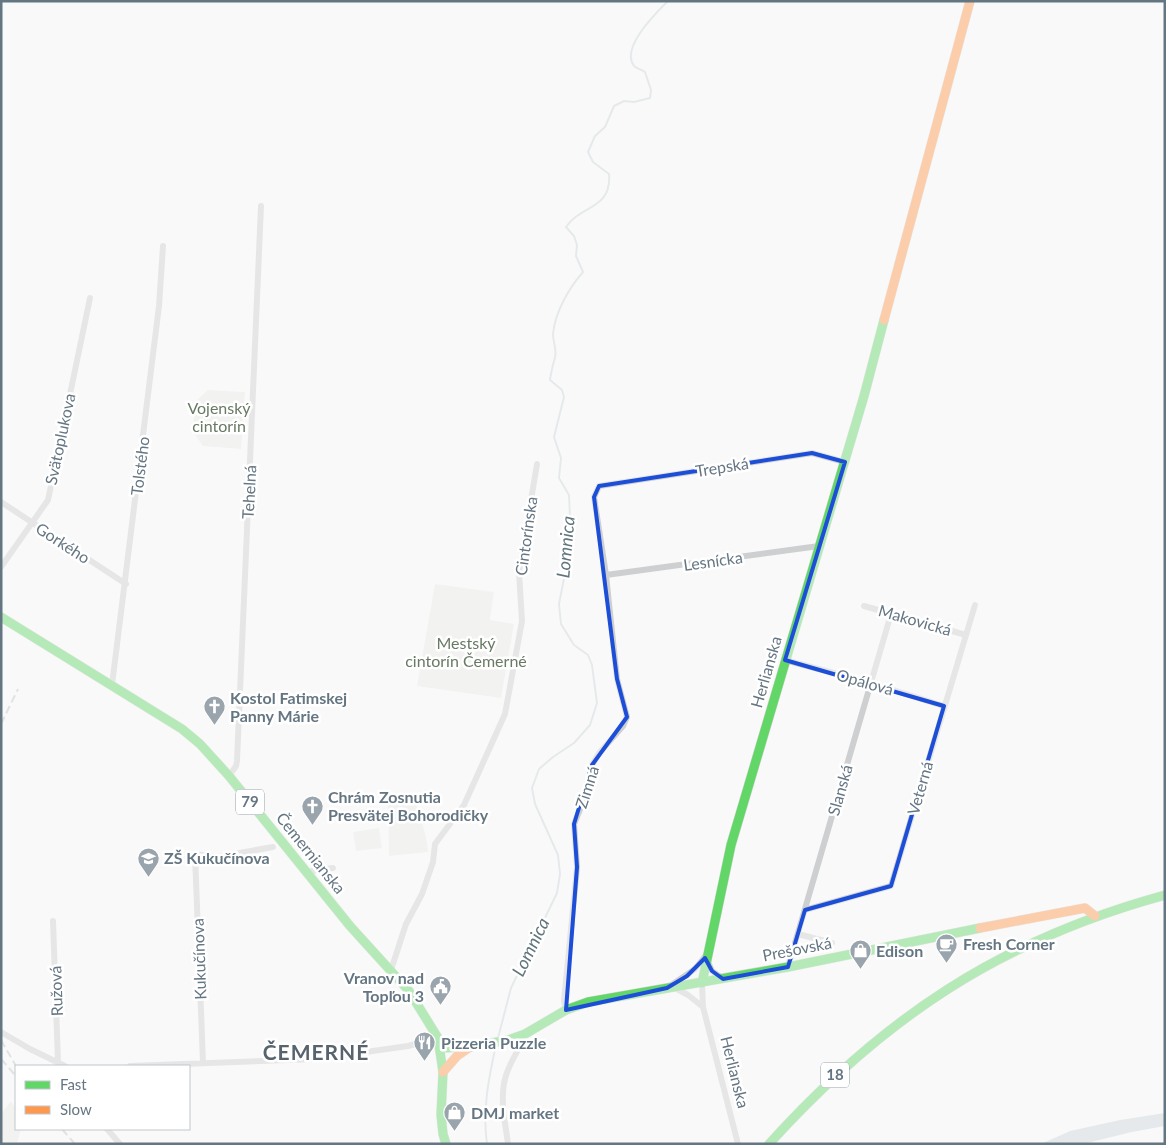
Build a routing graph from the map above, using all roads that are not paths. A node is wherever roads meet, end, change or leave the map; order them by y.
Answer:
1 (970, 1) edge
2 (261, 206) dead end
3 (162, 246) dead end
4 (90, 298) dead end
5 (845, 462) junction
6 (537, 464) dead end
7 (599, 486) joint
8 (1, 502) edge
9 (32, 523) junction
10 (819, 546) junction
11 (1, 567) edge
12 (606, 575) junction
13 (126, 584) junction
14 (975, 604) dead end
15 (864, 606) dead end
16 (892, 614) junction
17 (1, 617) edge
18 (966, 635) junction
19 (785, 660) junction
20 (871, 683) junction
21 (112, 686) junction
22 (944, 706) junction
23 (229, 776) junction
24 (273, 847) dead end
25 (333, 868) dead end
26 (306, 872) junction
27 (1165, 895) edge
28 (805, 910) junction
29 (1095, 916) junction
30 (53, 921) dead end
31 (798, 934) junction
32 (832, 944) dead end
33 (708, 955) junction
34 (788, 967) junction
35 (391, 970) junction
36 (723, 979) junction
37 (702, 983) junction
38 (670, 988) junction
39 (703, 1007) junction
40 (566, 1010) junction
41 (1, 1032) edge
42 (525, 1034) junction
43 (439, 1043) junction
44 (470, 1047) junction
45 (204, 1063) junction
46 (59, 1064) edge
47 (155, 1065) edge
48 (443, 1072) junction
49 (107, 1130) edge
50 (120, 1144) edge
51 (446, 1144) edge
52 (508, 1144) edge
53 (738, 1144) edge
54 (768, 1144) edge

1 - 5 main road, Herlianska
2 - 23 street, Tehelná
3 - 13 street, Tolstého
4 - 9 street, Svätoplukova
5 - 7 street, Trepská
5 - 10 main road, Herlianska
6 - 35 street, Cintorínska
7 - 12 street, Zimná
8 - 9 street, Gorkého
9 - 11 street, Svätoplukova
9 - 13 street, Gorkého
10 - 12 street, Lesnícka
10 - 19 main road, Herlianska
12 - 40 street, Zimná
13 - 21 street, Tolstého
14 - 18 street, Veterná
15 - 16 street, Makovická
16 - 18 street, Makovická
16 - 20 street, Slanská
17 - 21 main road, Čemernianska / 79
18 - 22 street, Veterná
19 - 20 street, Opálová
19 - 33 main road, Herlianska
20 - 22 street, Opálová
20 - 28 street, Slanská
21 - 23 main road, Čemernianska / 79
22 - 28 street, Veterná
23 - 26 main road, Čemernianska / 79
24 - 45 street, Kukučínova
25 - 26 street
26 - 35 main road, Čemernianska / 79
27 - 29 main road, 18
28 - 31 street, Slanská
29 - 34 main road, Prešovská
29 - 54 main road, 18
30 - 46 street, Ružová
31 - 32 street
31 - 34 street, Slanská
33 - 36 street
33 - 37 main road, Herlianska
33 - 38 street
34 - 36 main road, Prešovská
35 - 43 main road, Čemernianska / 79
36 - 37 main road, Prešovská
37 - 38 main road, Prešovská
37 - 39 street, Herlianska
38 - 39 street
38 - 40 main road, Prešovská
39 - 53 street, Herlianska
40 - 42 main road, Prešovská
41 - 46 street
42 - 44 main road, Prešovská
42 - 52 street
43 - 44 main road, Prešovská
43 - 45 street
43 - 48 main road, Čemernianska / 79
44 - 48 main road
45 - 47 street
48 - 51 main road, Čemernianska / 79
49 - 50 street

